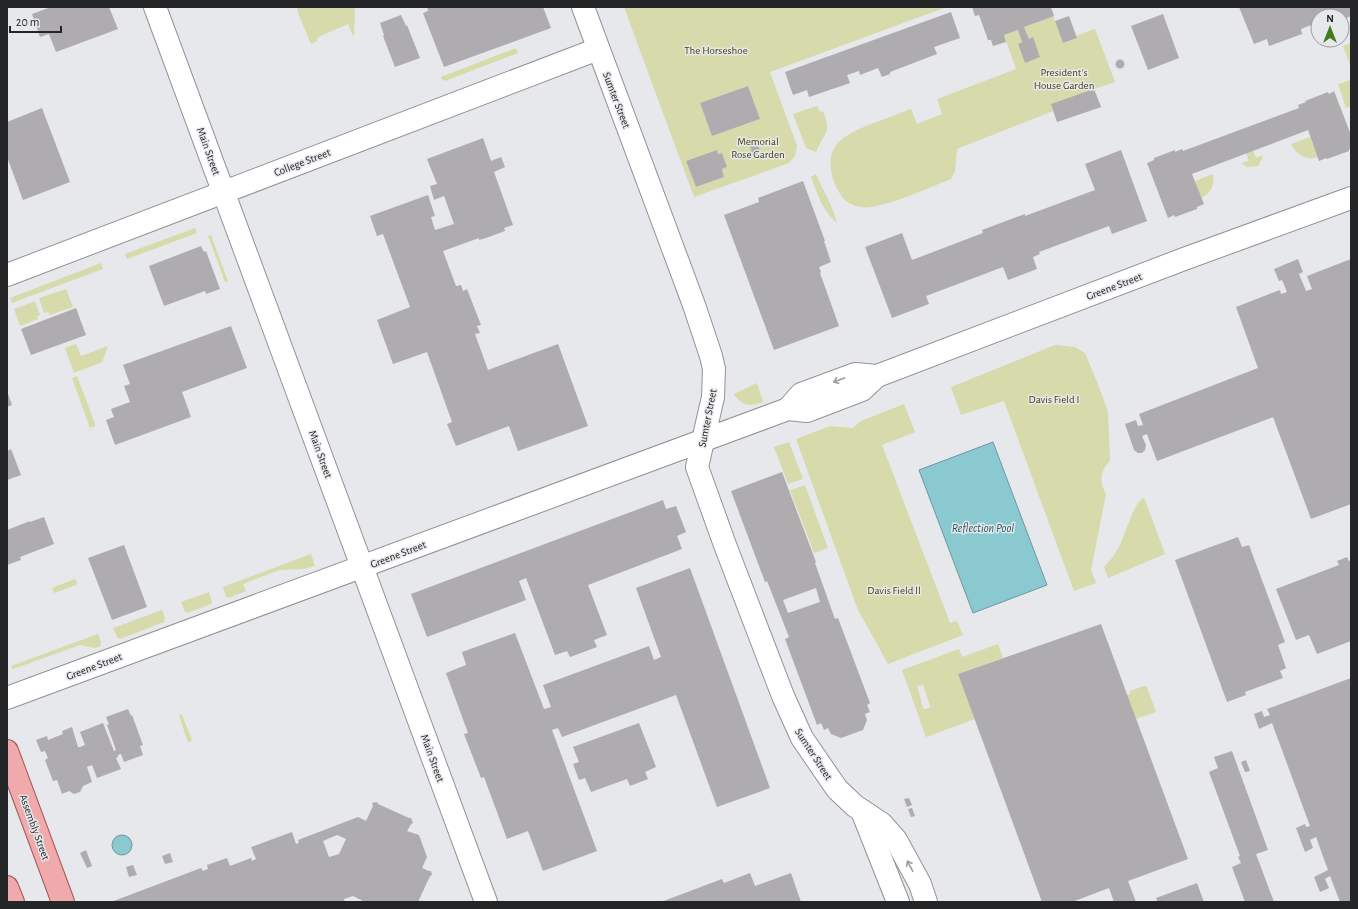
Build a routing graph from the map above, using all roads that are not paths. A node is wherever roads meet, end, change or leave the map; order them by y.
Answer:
1 (156, 7) edge
2 (583, 7) edge
3 (598, 49) junction
4 (224, 192) junction
5 (1351, 198) edge
6 (7, 275) edge
7 (702, 441) junction
8 (363, 568) junction
9 (7, 698) edge
10 (7, 751) edge
11 (862, 811) junction
12 (7, 887) edge
13 (12, 902) edge
14 (63, 902) edge
15 (486, 902) edge
16 (898, 902) edge
17 (926, 902) edge

1 - 4 street, Main Street
2 - 3 street, Sumter Street
3 - 4 street, College Street
3 - 7 street, Sumter Street
4 - 6 street, College Street
4 - 8 street, Main Street
5 - 7 street, Greene Street
7 - 8 street, Greene Street
7 - 11 street, Sumter Street
8 - 9 street, Greene Street
8 - 15 street, Main Street
10 - 14 main road, Assembly Street
11 - 16 street, Sumter Street
17 -> 11 street, Sumter Street
12 - 13 main road

